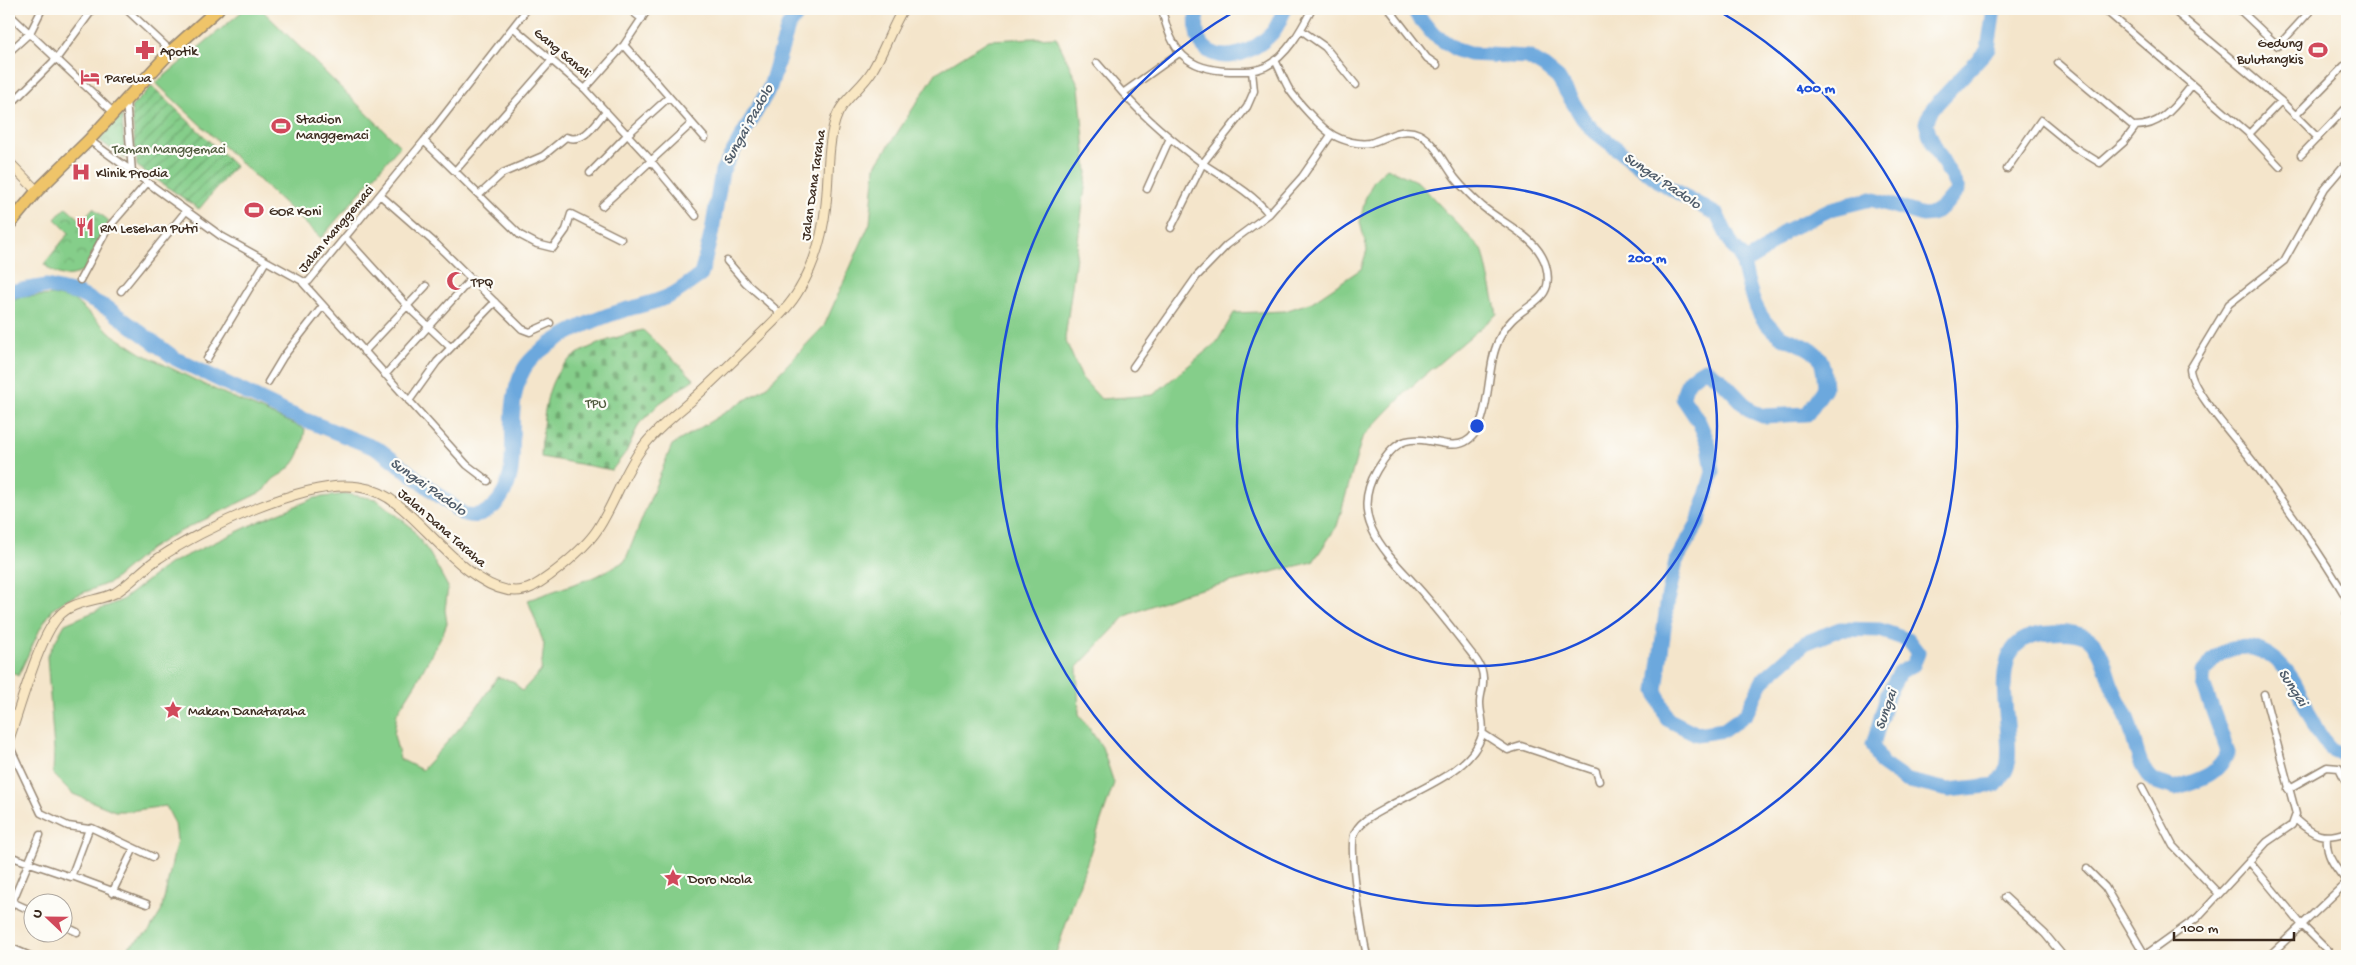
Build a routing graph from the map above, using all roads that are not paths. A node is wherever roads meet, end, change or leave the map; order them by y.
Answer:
1 (42, 9) edge
2 (93, 9) edge
3 (126, 9) edge
4 (218, 9) edge
5 (527, 9) edge
6 (629, 9) edge
7 (648, 9) edge
8 (903, 9) edge
9 (1162, 9) edge
10 (1312, 9) edge
11 (1389, 9) edge
12 (2104, 9) edge
13 (2172, 9) edge
14 (2238, 9) edge
15 (2312, 9) edge
16 (9, 14) edge
17 (642, 19) junction
18 (514, 28) junction
19 (1302, 30) junction
20 (30, 33) junction
21 (624, 45) junction
22 (170, 51) junction
23 (9, 52) edge
24 (1179, 53) junction
25 (57, 58) junction
26 (552, 60) junction
27 (1275, 60) junction
28 (1097, 63) dead end
29 (2058, 63) dead end
30 (1437, 65) dead end
31 (2347, 69) edge
32 (1252, 71) junction
33 (1356, 85) dead end
34 (2192, 85) junction
35 (585, 89) junction
36 (1123, 93) junction
37 (126, 98) junction
38 (668, 98) junction
39 (2281, 102) junction
40 (9, 106) edge
41 (2347, 107) edge
42 (113, 112) junction
43 (606, 112) junction
44 (2295, 116) junction
45 (691, 124) junction
46 (2136, 126) junction
47 (2249, 134) junction
48 (627, 135) junction
49 (1331, 135) junction
50 (705, 138) dead end
51 (1170, 138) junction
52 (2318, 138) junction
53 (89, 140) junction
54 (424, 141) junction
55 (2301, 155) dead end
56 (650, 160) junction
57 (9, 162) edge
58 (2347, 162) edge
59 (1203, 163) junction
60 (2280, 167) dead end
61 (2007, 169) dead end
62 (455, 171) junction
63 (132, 172) junction
64 (590, 173) dead end
65 (146, 183) junction
66 (1148, 190) dead end
67 (37, 191) junction
68 (380, 195) junction
69 (479, 195) junction
70 (602, 206) dead end
71 (186, 211) junction
72 (1269, 214) junction
73 (696, 216) dead end
74 (9, 225) edge
75 (1171, 228) dead end
76 (345, 238) junction
77 (621, 239) dead end
78 (266, 261) junction
79 (727, 261) dead end
80 (471, 279) junction
81 (80, 280) dead end
82 (303, 283) junction
83 (426, 286) dead end
84 (121, 291) dead end
85 (496, 302) junction
86 (322, 306) junction
87 (407, 306) junction
88 (781, 314) junction
89 (550, 323) dead end
90 (428, 326) junction
91 (450, 348) junction
92 (364, 352) junction
93 (207, 359) dead end
94 (1133, 367) dead end
95 (385, 375) junction
96 (268, 382) dead end
97 (409, 401) junction
98 (488, 481) dead end
99 (2347, 599) edge
100 (2264, 694) dead end
101 (1482, 733) junction
102 (9, 739) edge
103 (9, 745) edge
104 (1599, 781) dead end
105 (2347, 784) edge
106 (2142, 787) dead end
107 (2288, 789) junction
108 (2295, 819) junction
109 (89, 830) junction
110 (2347, 832) edge
111 (40, 835) dead end
112 (2327, 837) junction
113 (134, 848) junction
114 (9, 856) edge
115 (153, 857) dead end
116 (2249, 861) junction
117 (27, 862) junction
118 (2087, 869) dead end
119 (72, 876) junction
120 (112, 892) junction
121 (2219, 894) junction
122 (2005, 897) dead end
123 (12, 902) junction
124 (147, 904) dead end
125 (22, 906) edge
126 (9, 910) edge
127 (2301, 924) junction
128 (72, 930) edge
129 (77, 932) dead end
130 (9, 947) edge
131 (30, 956) edge
132 (1367, 956) edge
133 (2063, 956) edge
134 (2144, 956) edge
135 (2269, 956) edge
136 (2333, 956) edge

1 - 20 street
2 - 25 street
3 - 22 street
4 - 22 highway
5 - 18 street, Jalan Manggemaci
6 - 17 street
7 - 17 street, Gang Sanali
8 - 88 street, Jalan Dana Taraha
9 - 24 street
10 - 19 street
11 - 30 street
12 - 34 street
13 - 39 street
14 - 15 street
16 - 20 street
17 - 21 street, Gang Sanali
18 - 26 street, Gang Sanali
18 - 54 street, Jalan Manggemaci
19 - 27 street
19 - 33 street
20 - 23 street
20 - 25 street
21 - 35 street, Gang Sanali
21 - 38 street
22 - 37 highway
24 - 32 street
24 - 36 street
25 - 40 street
25 - 42 street
26 - 35 street, Gang Sanali
26 - 62 street
27 - 32 street
27 - 49 street
28 - 36 street
29 - 46 street
31 - 44 street
32 - 59 street
34 - 46 street
34 - 47 street
35 - 43 street
36 - 51 street
37 - 42 highway
37 - 63 street
38 - 45 street
38 - 48 street
39 - 44 street
39 - 47 street
41 - 52 street
42 - 53 highway
43 - 48 street
43 - 69 street
44 - 52 street
45 - 50 street
45 - 56 street
46 - 61 street
47 - 60 street
48 - 56 street
48 - 64 street
49 - 72 street
49 - 101 street
51 - 59 street
51 - 66 street
52 - 55 street
53 - 63 street, Jalan Manggemaci
53 - 67 highway
54 - 62 street
54 - 68 street, Jalan Manggemaci
56 - 70 street
56 - 73 street
57 - 67 street
58 - 99 street
59 - 72 street
59 - 75 street
62 - 69 street
63 - 65 street, Jalan Manggemaci
65 - 71 street, Jalan Manggemaci
65 - 81 street
67 - 74 highway
68 - 76 street, Jalan Manggemaci
68 - 80 street
69 - 77 street
71 - 78 street, Jalan Manggemaci
71 - 84 street
72 - 94 street
76 - 82 street, Jalan Manggemaci
76 - 87 street
78 - 82 street, Jalan Manggemaci
78 - 93 street
79 - 88 street
80 - 85 street
80 - 90 street
82 - 86 street
83 - 87 street
85 - 89 street
85 - 91 street
86 - 92 street
86 - 96 street
87 - 90 street
87 - 92 street
88 - 102 street, Jalan Dana Taraha
90 - 91 street
90 - 95 street
91 - 97 street
92 - 95 street
95 - 97 street
97 - 98 street
100 - 107 street
101 - 104 street
101 - 132 street
103 - 109 street
105 - 107 street
106 - 121 street
107 - 108 street
108 - 112 street
108 - 116 street
109 - 113 street
109 - 119 street
110 - 112 street
111 - 117 street
112 - 127 street
113 - 115 street
113 - 120 street
114 - 117 street
116 - 121 street
116 - 127 street
117 - 119 street
117 - 123 street
118 - 134 street
119 - 120 street
120 - 124 street
121 - 134 street
122 - 133 street
123 - 125 street
123 - 126 street
127 - 135 street
127 - 136 street
128 - 129 street
130 - 131 street

